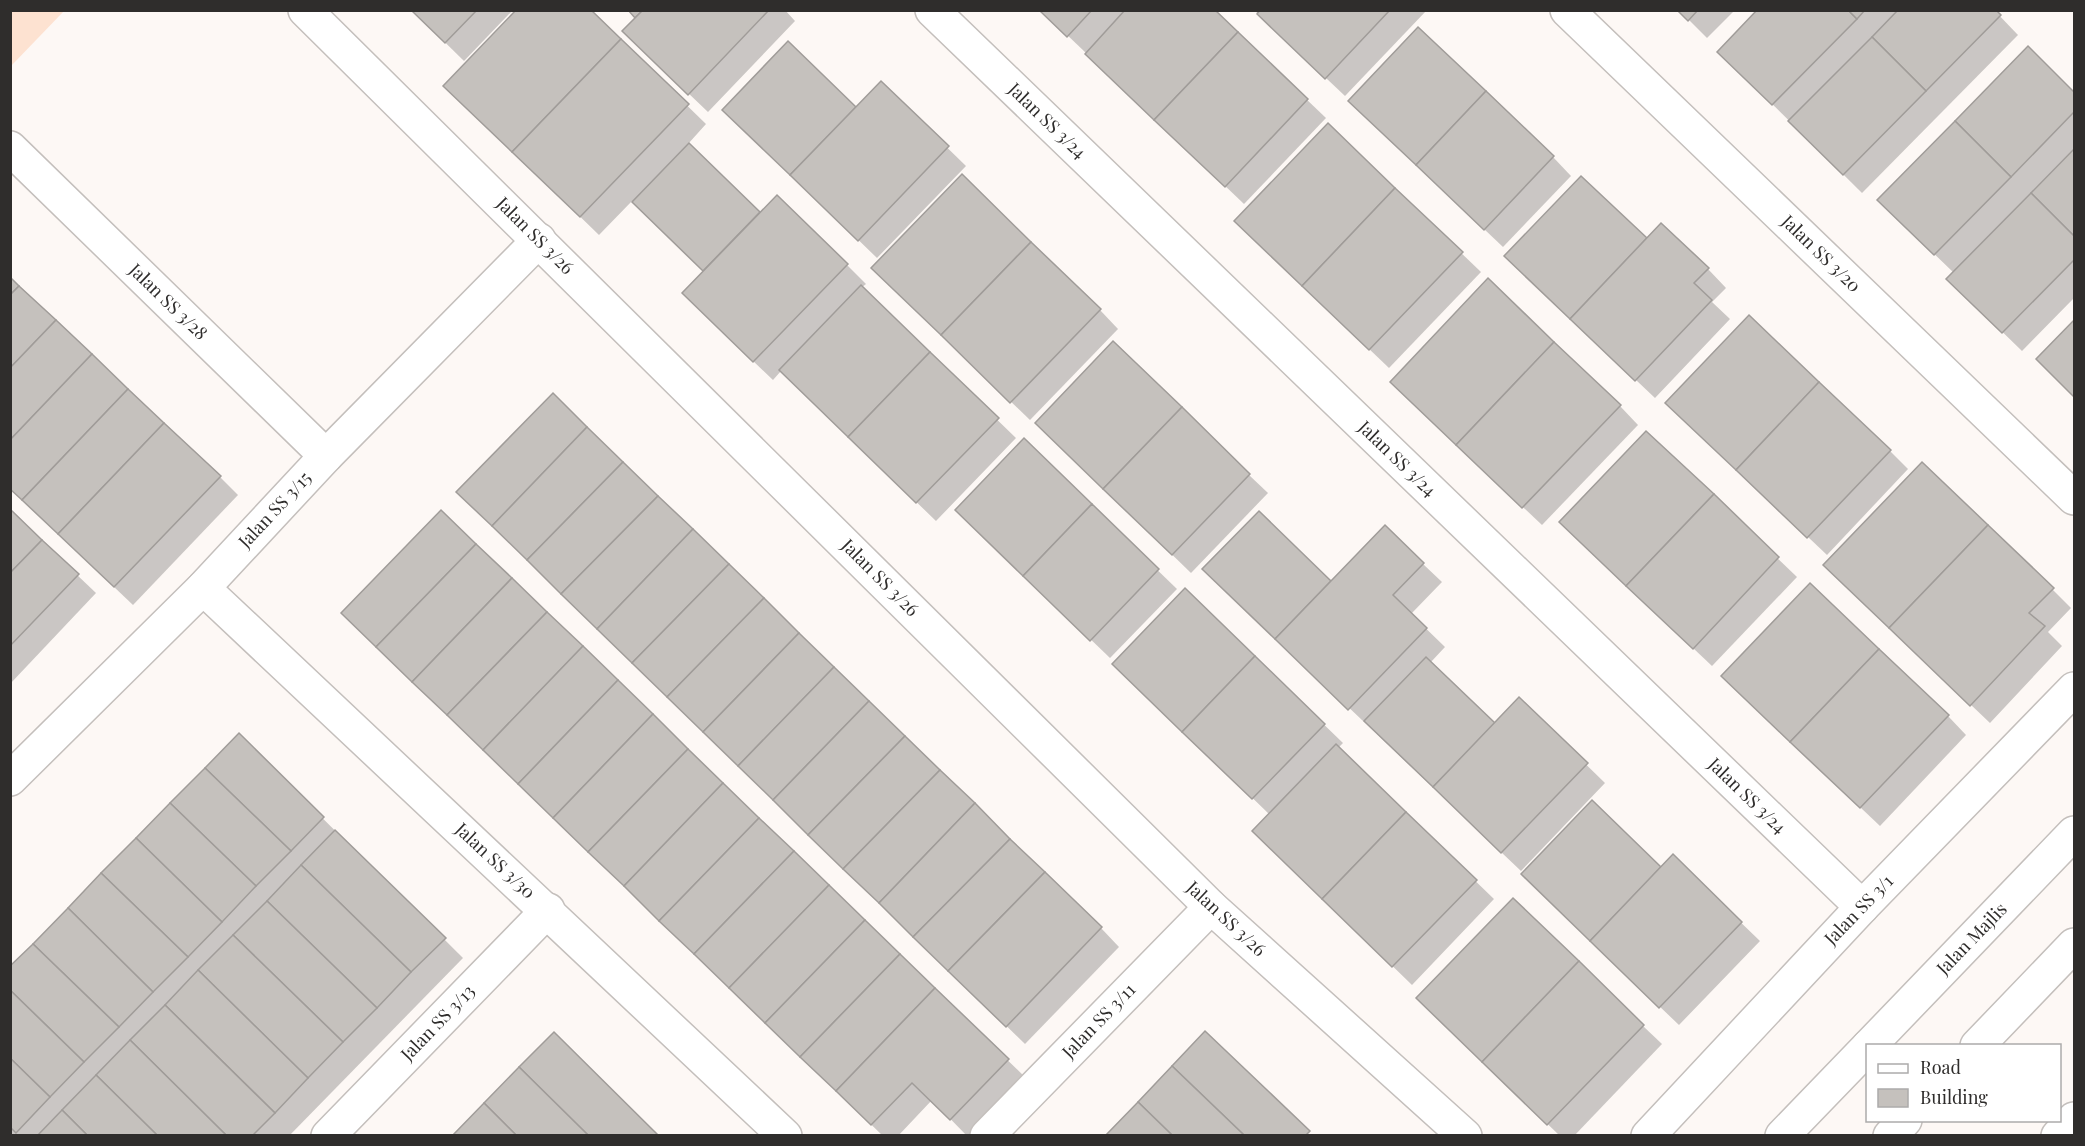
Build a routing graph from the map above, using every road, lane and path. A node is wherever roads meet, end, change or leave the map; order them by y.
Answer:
1 (305, 10) edge
2 (932, 10) edge
3 (1567, 10) edge
4 (10, 148) edge
5 (539, 240) junction
6 (326, 456) junction
7 (2074, 498) edge
8 (203, 588) junction
9 (2074, 689) edge
10 (10, 779) edge
11 (2074, 833) edge
12 (1211, 907) junction
13 (1862, 907) junction
14 (548, 910) junction
15 (2074, 945) edge
16 (1870, 1044) edge
17 (1979, 1044) edge
18 (1866, 1048) edge
19 (2074, 1119) edge
20 (1903, 1122) edge
21 (328, 1136) edge
22 (785, 1136) edge
23 (987, 1136) edge
24 (1465, 1136) edge
25 (1648, 1136) edge
26 (1782, 1136) edge
27 (1890, 1136) edge
28 (2058, 1136) edge

1 - 5 street, Jalan SS 3/26
2 - 13 street, Jalan SS 3/24
3 - 7 street, Jalan SS 3/20
4 - 6 street, Jalan SS 3/28
5 - 6 street, Jalan SS 3/15
5 - 12 street, Jalan SS 3/26
6 - 8 street, Jalan SS 3/15
8 - 10 street, Jalan SS 3/15
8 - 14 street, Jalan SS 3/30
9 - 13 street, Jalan SS 3/1
11 - 16 street, Jalan Majlis
12 - 23 street, Jalan SS 3/11
12 - 24 street, Jalan SS 3/26
13 - 25 street, Jalan SS 3/1
14 - 21 street, Jalan SS 3/13
14 - 22 street, Jalan SS 3/30
15 - 17 street
18 - 26 street, Jalan Majlis
19 - 28 street
20 - 27 street

